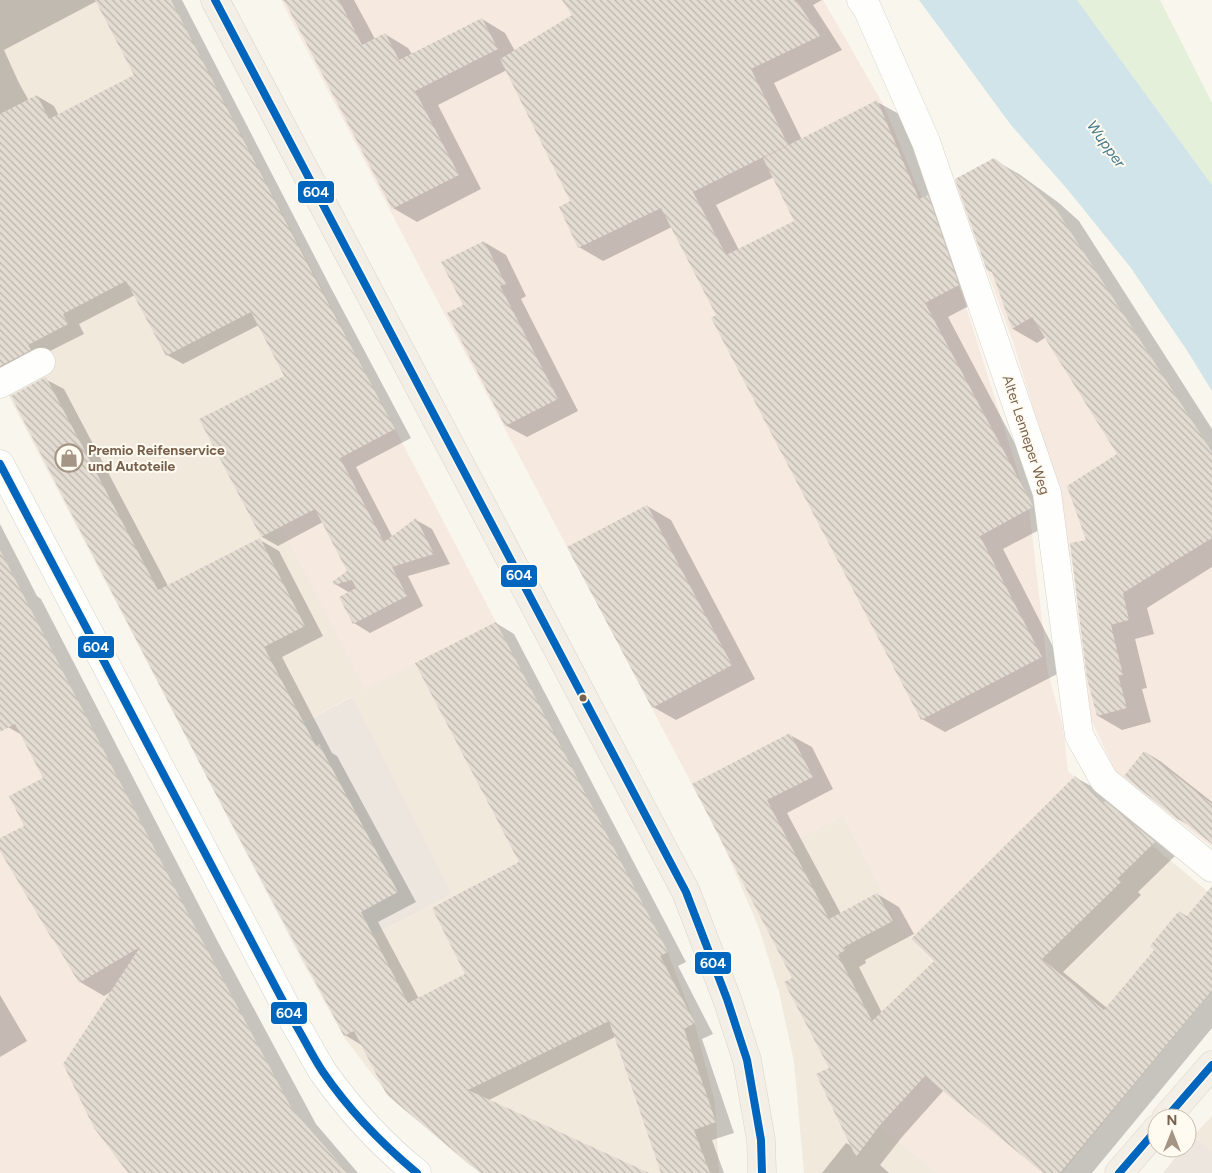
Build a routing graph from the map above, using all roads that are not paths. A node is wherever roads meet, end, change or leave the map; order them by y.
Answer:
1 (215, 0) edge
2 (861, 0) edge
3 (40, 362) dead end
4 (0, 384) edge
5 (0, 464) edge
6 (1212, 868) edge
7 (1212, 1065) edge
8 (1175, 1108) edge
9 (1147, 1141) edge
10 (416, 1173) edge
11 (762, 1173) edge
12 (1119, 1173) edge

1 - 11 main road
2 - 6 street, Alter Lenneper Weg
3 - 4 street
5 - 10 street
7 - 8 main road
9 - 12 main road

